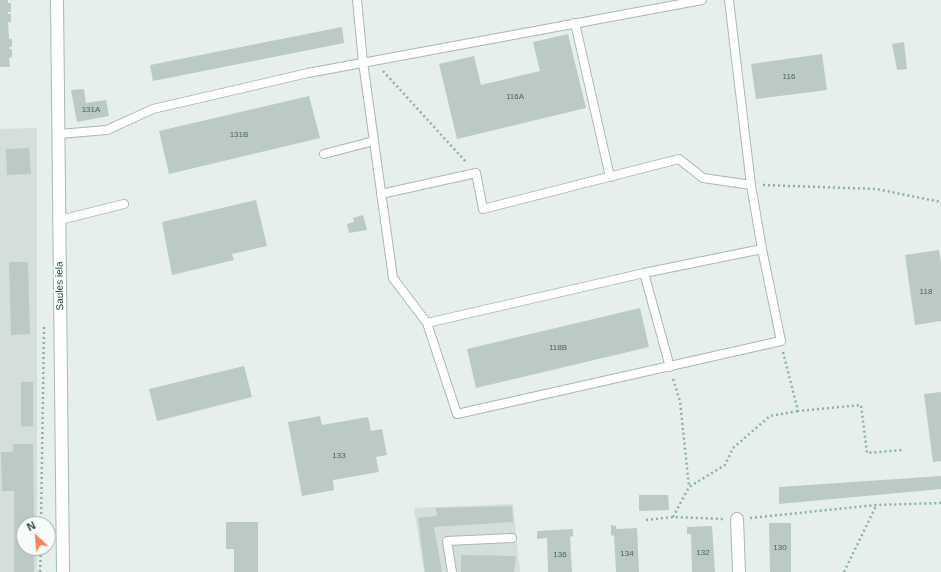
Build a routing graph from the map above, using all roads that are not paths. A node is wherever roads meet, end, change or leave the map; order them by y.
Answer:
1 (58, 0) edge
2 (357, 0) edge
3 (702, 0) edge
4 (729, 0) edge
5 (575, 23) junction
6 (363, 62) junction
7 (59, 134) junction
8 (374, 141) junction
9 (324, 154) dead end
10 (610, 177) junction
11 (751, 185) junction
12 (381, 194) junction
13 (124, 204) dead end
14 (60, 220) junction
15 (762, 248) junction
16 (644, 273) junction
17 (427, 323) junction
18 (670, 367) junction
19 (737, 519) road end
20 (512, 538) dead end
21 (63, 572) edge
22 (452, 572) edge
23 (739, 572) edge

1 - 7 street, Saules iela
2 - 6 lane
3 - 5 lane
4 - 11 lane
5 - 6 lane
5 - 10 lane
6 - 7 lane
6 - 8 lane
7 - 14 street, Saules iela
8 - 9 lane
8 - 12 lane
10 - 11 lane
10 - 12 lane
11 - 15 lane
12 - 17 lane
13 - 14 lane
14 - 21 street, Saules iela
15 - 16 lane
15 - 18 lane
16 - 17 lane
16 - 18 lane
17 - 18 lane
19 - 23 street
20 - 22 lane

